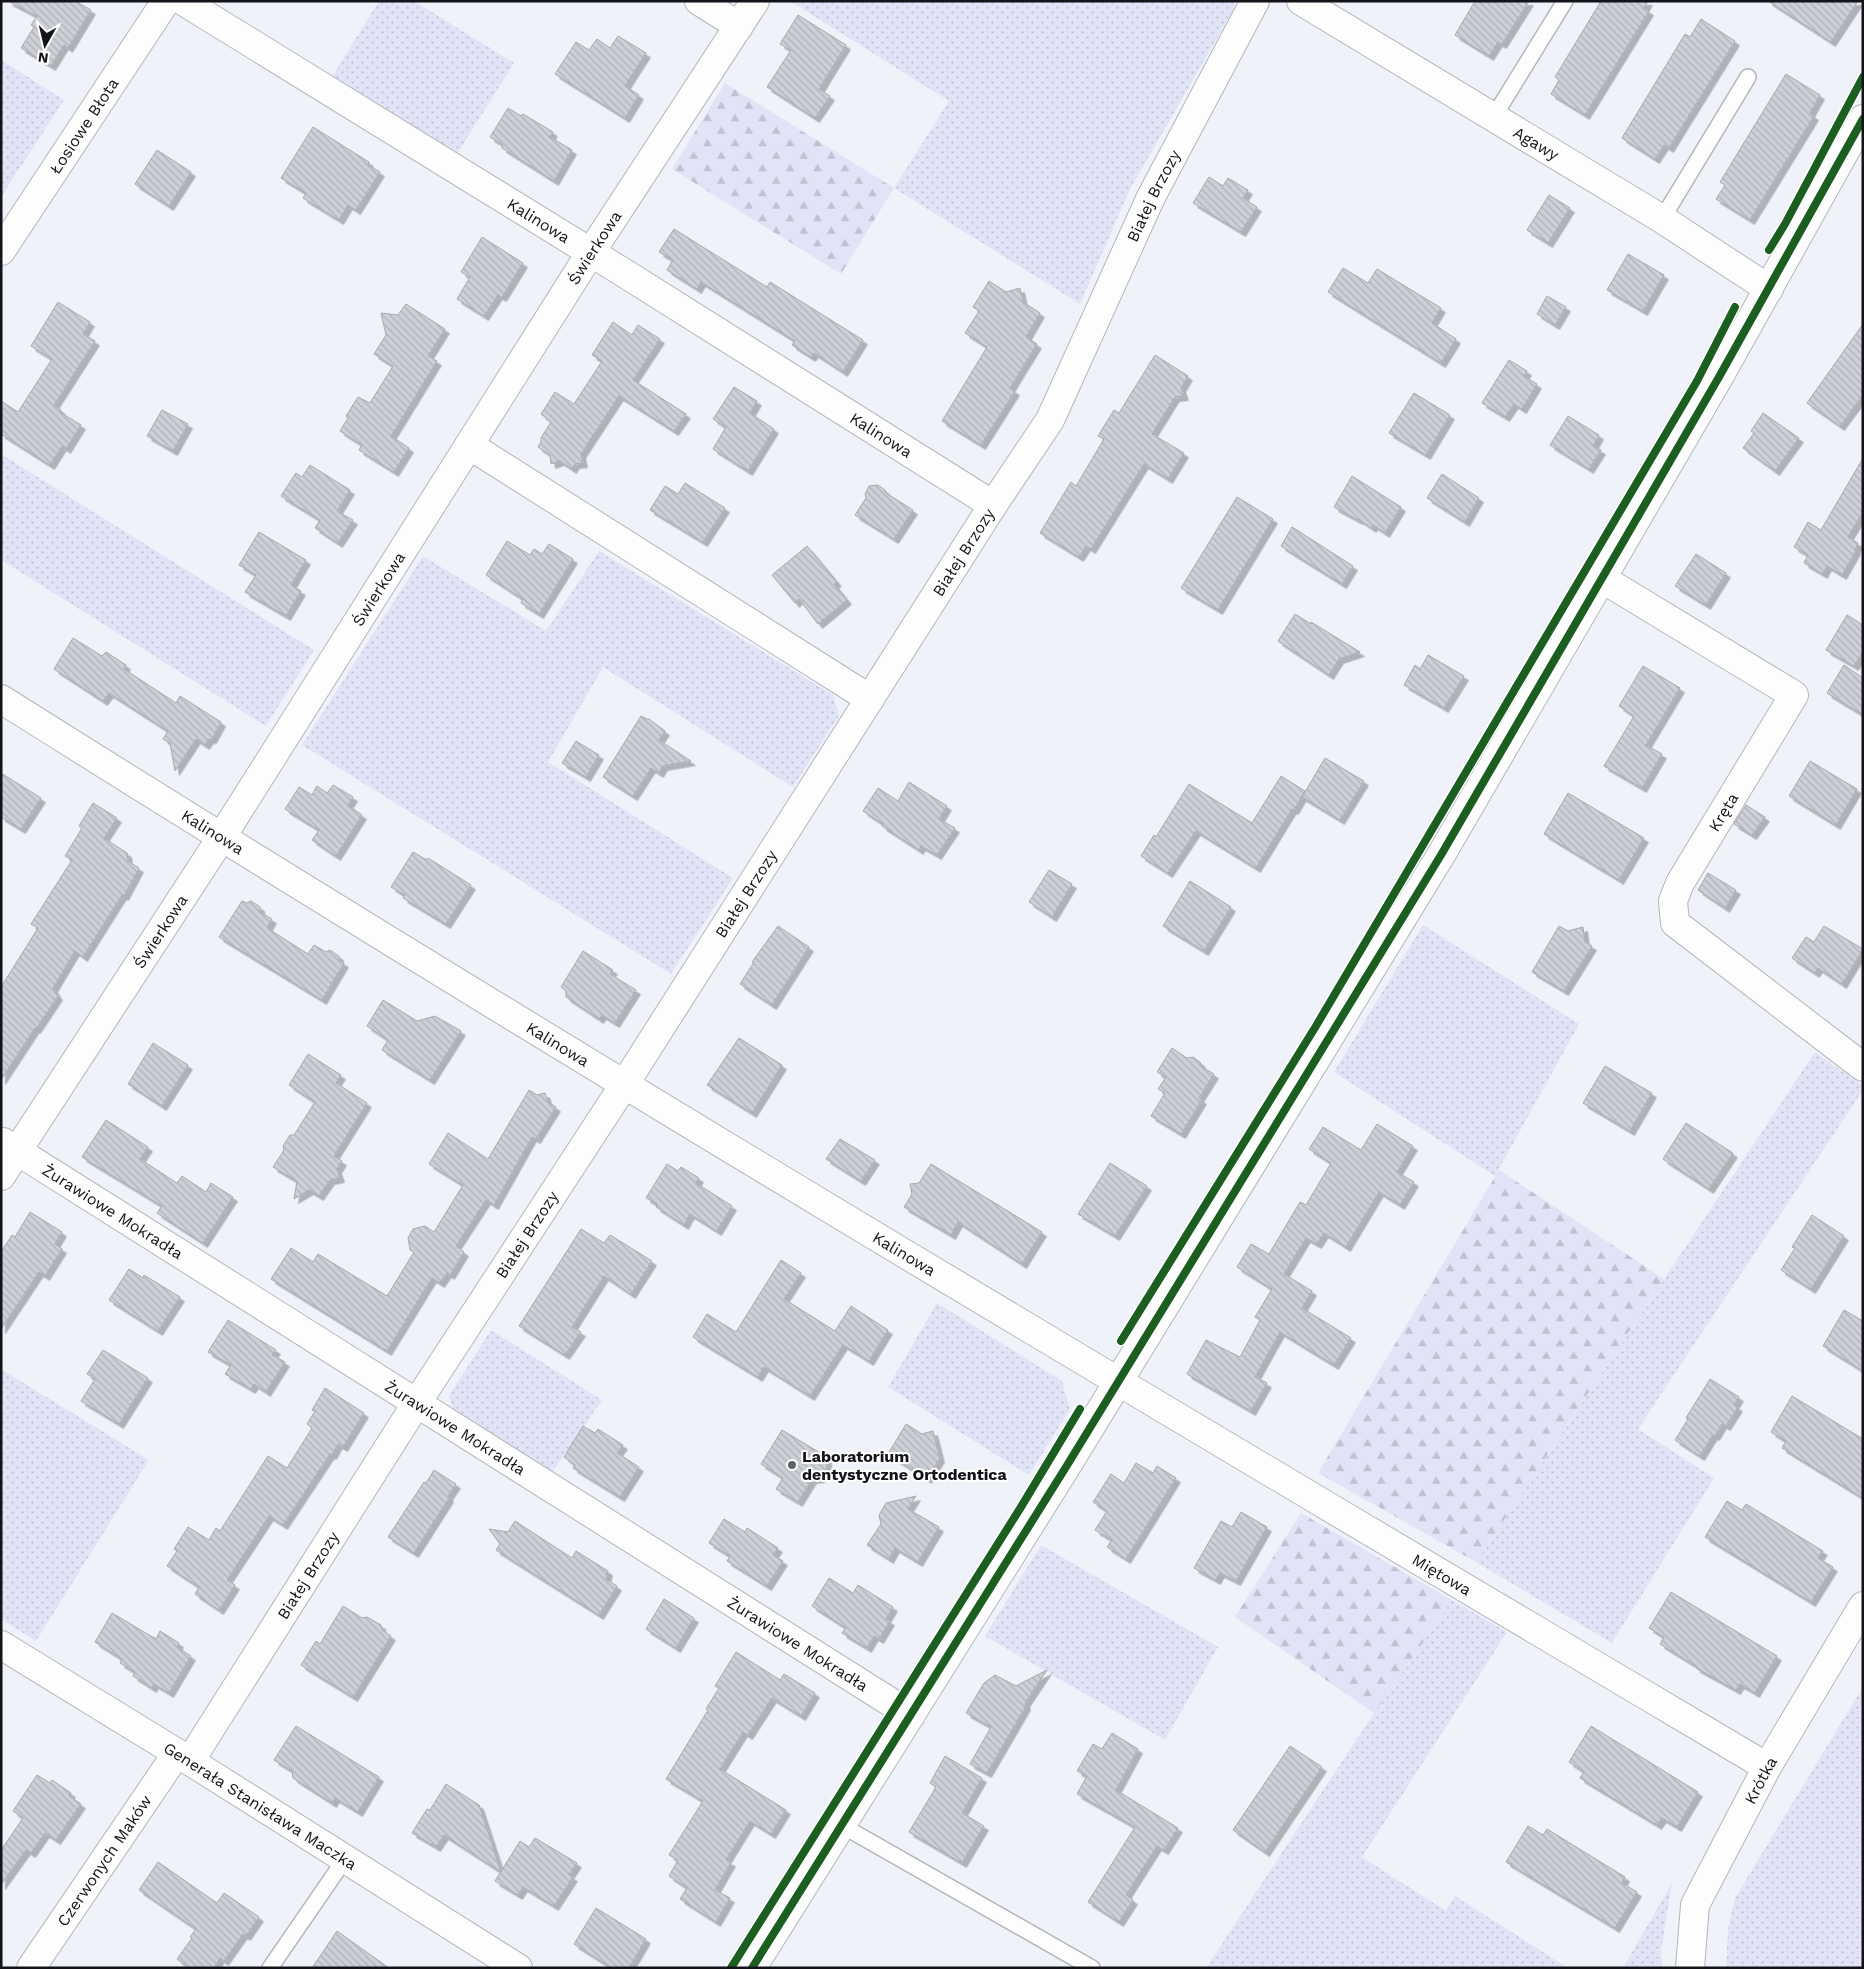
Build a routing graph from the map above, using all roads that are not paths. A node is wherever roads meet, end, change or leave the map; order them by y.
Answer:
1 (166, 1) edge
2 (183, 1) edge
3 (699, 1) edge
4 (755, 1) edge
5 (1255, 1) edge
6 (1302, 1) edge
7 (1565, 1) edge
8 (1329, 8) edge
9 (739, 26) junction
10 (1748, 77) dead end
11 (1493, 118) junction
12 (1863, 120) edge
13 (1662, 219) junction
14 (1, 251) edge
15 (590, 252) junction
16 (1769, 289) junction
17 (469, 445) junction
18 (993, 505) junction
19 (1601, 578) junction
20 (1, 699) edge
21 (870, 699) junction
22 (221, 838) junction
23 (1863, 1067) edge
24 (624, 1085) junction
25 (9, 1146) edge
26 (1, 1176) edge
27 (1118, 1382) junction
28 (416, 1404) junction
29 (1863, 1606) edge
30 (1, 1645) edge
31 (911, 1715) junction
32 (184, 1757) junction
33 (1767, 1767) junction
34 (841, 1825) junction
35 (345, 1859) junction
36 (31, 1968) edge
37 (270, 1968) edge
38 (518, 1968) edge
39 (752, 1968) edge
40 (1092, 1968) edge
41 (1690, 1968) edge

1 - 14 street, Łosiowe Błota
2 - 15 street, Kalinowa
3 - 9 street
4 - 9 street, Świerkowa
5 - 18 street, Białej Brzozy
6 - 8 street, Agawy
7 - 11 lane
8 - 11 street, Agawy
9 - 15 street, Świerkowa
10 - 13 lane
11 - 13 street, Agawy
12 - 16 street
13 - 16 street, Agawy
15 - 17 street, Świerkowa
15 - 18 street, Kalinowa
16 - 19 street
17 - 21 street
17 - 22 street, Świerkowa
18 - 21 street, Białej Brzozy
19 - 23 street, Kręta
19 - 27 street
20 - 22 street, Kalinowa
21 - 24 street, Białej Brzozy
22 - 24 street, Kalinowa
22 - 25 street, Świerkowa
24 - 27 street, Kalinowa
24 - 28 street, Białej Brzozy
25 - 26 street, Świerkowa
25 - 28 street, Żurawiowe Mokradła
27 - 31 street
27 - 33 street, Miętowa
28 - 31 street, Żurawiowe Mokradła
28 - 32 street, Białej Brzozy
29 - 33 street, Krótka
30 - 32 street, Generała Stanisława Maczka
31 - 34 street
32 - 35 street, Generała Stanisława Maczka
32 - 36 street, Czerwonych Maków
33 - 41 street, Krótka
34 - 39 street
34 - 40 lane
35 - 37 lane
35 - 38 street, Generała Stanisława Maczka

